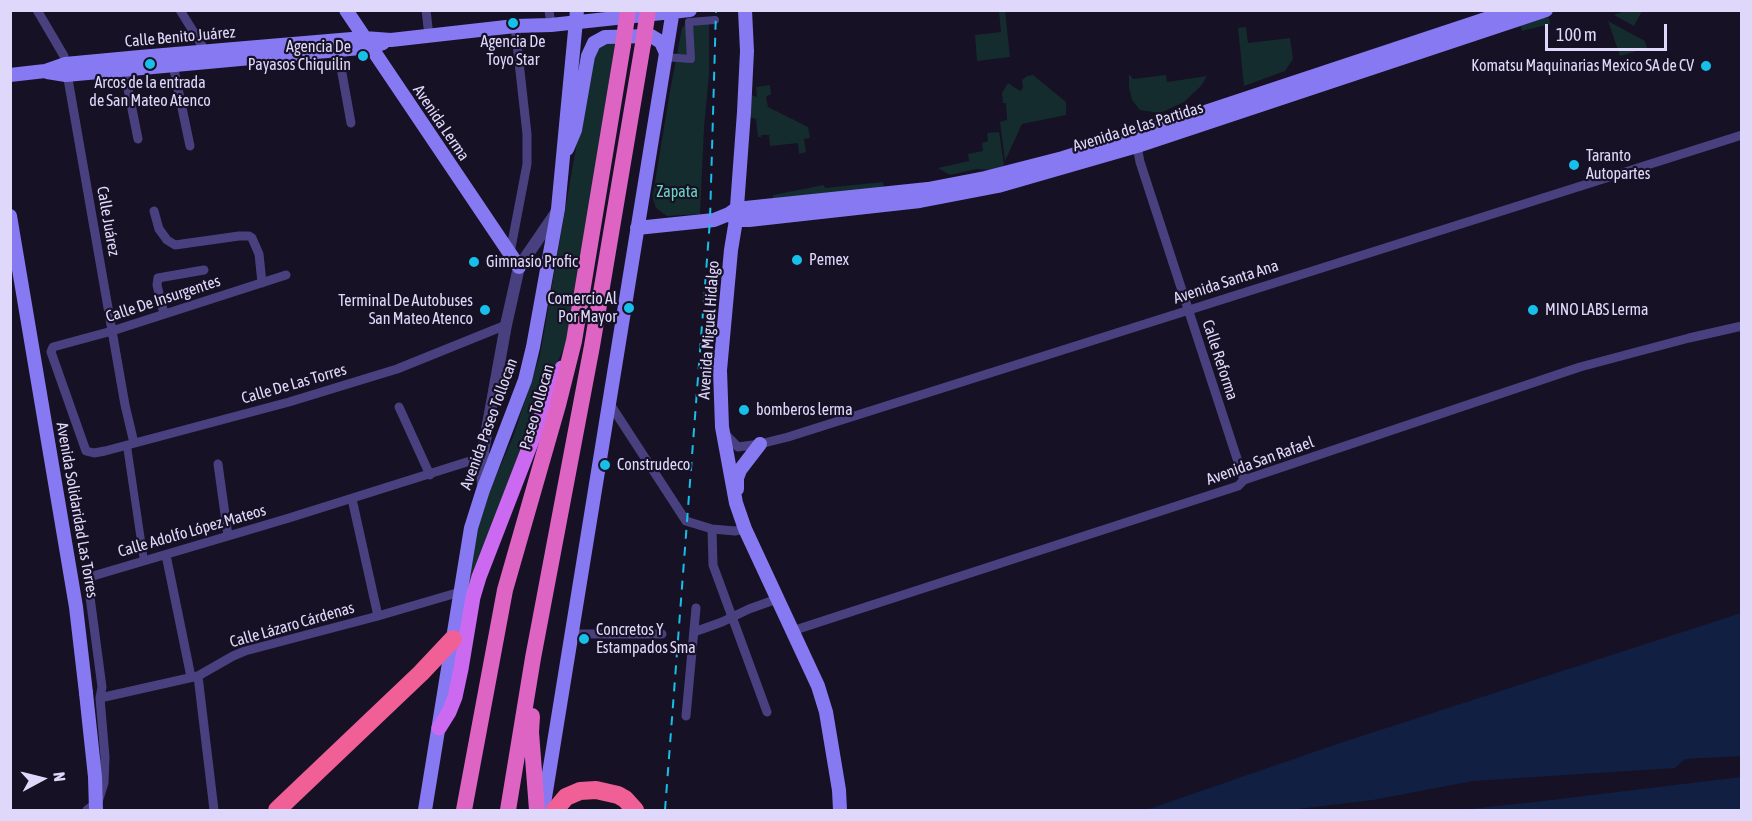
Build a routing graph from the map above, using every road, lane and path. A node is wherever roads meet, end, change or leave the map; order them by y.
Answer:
1 (37, 10) edge
2 (180, 10) edge
3 (346, 10) edge
4 (426, 10) edge
5 (628, 10) edge
6 (648, 10) edge
7 (690, 10) edge
8 (745, 10) edge
9 (1513, 10) edge
10 (1546, 10) edge
11 (673, 11) edge
12 (576, 16) edge
13 (550, 18) edge
14 (715, 21) dead end
15 (515, 26) junction
16 (429, 36) junction
17 (367, 43) junction
18 (338, 51) junction
19 (206, 52) junction
20 (665, 55) junction
21 (141, 62) junction
22 (173, 65) junction
23 (124, 69) junction
24 (66, 70) junction
25 (10, 75) edge
26 (351, 123) dead end
27 (1742, 135) edge
28 (138, 139) dead end
29 (190, 146) dead end
30 (1137, 146) junction
31 (562, 156) junction
32 (558, 209) junction
33 (154, 211) dead end
34 (734, 215) junction
35 (10, 216) edge
36 (637, 228) junction
37 (510, 253) junction
38 (519, 267) junction
39 (204, 270) dead end
40 (286, 275) dead end
41 (262, 283) junction
42 (1188, 310) junction
43 (164, 314) junction
44 (506, 325) junction
45 (1742, 326) edge
46 (112, 331) junction
47 (574, 341) junction
48 (610, 404) junction
49 (399, 407) dead end
50 (724, 433) junction
51 (131, 444) junction
52 (760, 444) junction
53 (86, 451) joint
54 (498, 452) junction
55 (482, 457) junction
56 (218, 464) dead end
57 (430, 475) junction
58 (1244, 480) junction
59 (483, 490) junction
60 (352, 499) junction
61 (736, 503) junction
62 (712, 529) junction
63 (745, 529) junction
64 (228, 536) junction
65 (166, 555) junction
66 (144, 561) junction
67 (460, 592) junction
68 (777, 599) junction
69 (696, 608) dead end
70 (378, 616) junction
71 (733, 617) junction
72 (792, 631) junction
73 (694, 632) junction
74 (573, 634) junction
75 (662, 634) dead end
76 (453, 639) junction
77 (533, 658) junction
78 (194, 677) junction
79 (100, 698) junction
80 (767, 712) dead end
81 (686, 716) dead end
82 (439, 728) junction
83 (634, 808) edge
84 (87, 810) edge
85 (96, 810) edge
86 (214, 810) edge
87 (278, 810) edge
88 (425, 810) edge
89 (464, 810) edge
90 (508, 810) edge
91 (537, 810) edge
92 (543, 810) edge
93 (555, 810) edge
94 (840, 810) edge

1 - 24 street, Calle Juárez
2 - 19 street
3 - 17 main road, Avenida Lerma
4 - 16 street
5 - 47 highway, Paseo Tollocan, bridge
6 - 77 highway, bridge
7 - 11 main road, Calle Benito Juárez
8 - 34 main road, Avenida Miguel Hidalgo
9 - 34 main road, Avenida de las Partidas
10 - 30 main road, Avenida de las Partidas
11 - 12 main road, Calle Benito Juárez
11 - 20 main road
12 - 13 main road, Calle Benito Juárez
12 - 31 main road, Avenida Paseo Tollocan
13 - 15 main road, Calle Benito Juárez
14 - 20 street
15 - 16 main road, Calle Benito Juárez
15 - 37 street
16 - 17 main road, Calle Benito Juárez
17 - 18 main road, Calle Benito Juárez
17 - 19 main road, Calle Benito Juárez
17 - 37 main road, Avenida Lerma
18 - 22 main road, Calle Benito Juárez
18 - 26 street
19 - 21 main road, Calle Benito Juárez
20 - 31 main road
20 - 36 main road
21 - 22 main road, Calle Benito Juárez
21 - 23 main road, Calle Benito Juárez
21 - 24 main road, Calle Benito Juárez
22 - 29 street
23 - 24 main road, Calle Benito Juárez
23 - 28 street
24 - 25 main road, Calle Benito Juárez
24 - 46 street, Calle Juárez
27 - 42 street, Avenida Santa Ana
30 - 34 main road, Avenida de las Partidas
30 - 42 street, Calle Reforma
31 - 32 main road, Avenida Paseo Tollocan
32 - 38 street
32 - 54 main road, Avenida Paseo Tollocan
33 - 41 street
34 - 36 main road, Avenida de las Partidas
34 - 50 main road, Avenida Miguel Hidalgo
35 - 85 main road, Avenida Solidaridad Las Torres, bridge
36 - 48 main road
37 - 38 main road, Avenida Lerma
38 - 44 street
39 - 43 street
40 - 41 street, Calle De Insurgentes
41 - 43 street, Calle De Insurgentes
42 - 52 street, Avenida Santa Ana
42 - 58 street, Calle Reforma
43 - 46 street, Calle De Insurgentes
44 - 51 street, Calle De Las Torres
44 - 55 street
45 - 58 street, Avenida San Rafael
46 - 51 street, Calle Juárez
46 - 53 street, Calle De Insurgentes
47 - 82 main road
47 - 89 highway, Paseo Tollocan
48 - 62 street
48 - 74 main road
49 - 57 street
50 - 52 street, Avenida Santa Ana
50 - 61 main road, Avenida Miguel Hidalgo
51 - 53 street, Calle De Las Torres
51 - 66 street
52 - 61 main road
54 - 55 street, Calle Adolfo López Mateos
54 - 59 main road, Avenida Paseo Tollocan
55 - 57 street, Calle Adolfo López Mateos
55 - 59 street
56 - 64 street
57 - 60 street, Calle Adolfo López Mateos
58 - 72 street, Avenida San Rafael
59 - 67 main road, Avenida Paseo Tollocan
60 - 64 street, Calle Adolfo López Mateos
60 - 70 street
61 - 63 main road, Avenida Miguel Hidalgo
62 - 63 street
62 - 71 street
63 - 68 main road, Avenida Miguel Hidalgo
64 - 65 street, Calle Adolfo López Mateos
65 - 66 street, Calle Adolfo López Mateos
65 - 78 street
66 - 79 street, Calle Adolfo López Mateos
67 - 70 street, Calle Lázaro Cárdenas
67 - 76 main road, Avenida Paseo Tollocan
68 - 71 street
68 - 72 main road, Avenida Miguel Hidalgo
69 - 73 street
70 - 78 street, Calle Lázaro Cárdenas
71 - 73 street
71 - 80 street
72 - 94 main road, Avenida Miguel Hidalgo
73 - 81 street
74 - 75 street
74 - 92 main road
76 - 82 main road, Avenida Paseo Tollocan
76 - 87 highway
77 - 90 highway
77 - 91 highway
78 - 79 street, Calle Lázaro Cárdenas
78 - 86 street
79 - 84 street, Calle Adolfo López Mateos
82 - 88 main road, Avenida Paseo Tollocan
83 - 93 highway

